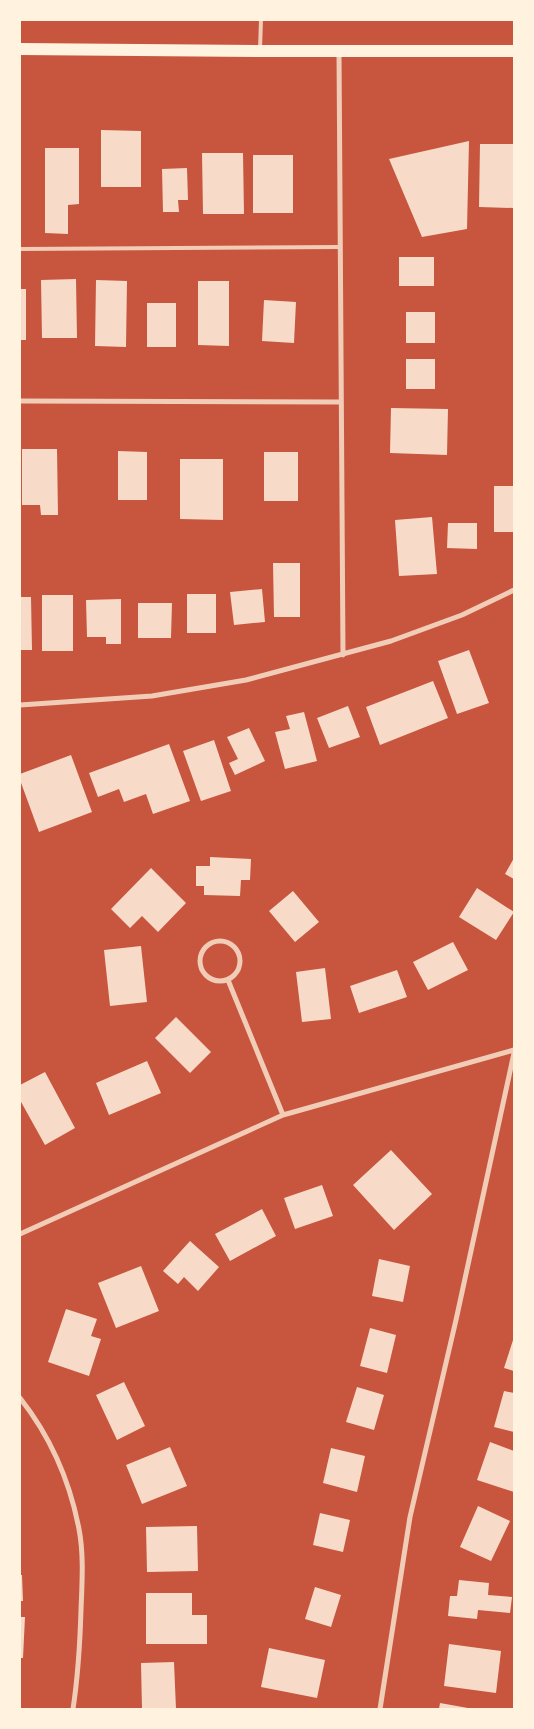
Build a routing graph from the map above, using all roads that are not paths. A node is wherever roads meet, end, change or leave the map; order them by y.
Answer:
1 (261, 20) edge
2 (20, 49) edge
3 (260, 51) junction
4 (339, 51) junction
5 (514, 51) edge
6 (340, 247) junction
7 (20, 249) edge
8 (20, 401) edge
9 (341, 402) junction
10 (514, 590) edge
11 (342, 655) junction
12 (20, 705) edge
13 (228, 980) junction
14 (514, 1052) edge
15 (283, 1115) junction
16 (20, 1234) edge
17 (20, 1398) edge
18 (73, 1709) edge
19 (380, 1709) edge

1 - 3 lane
2 - 3 main road
3 - 4 main road
4 - 5 main road
4 - 6 street
6 - 7 lane
6 - 9 street
8 - 9 street
9 - 11 street
10 - 11 street
11 - 12 street
13 - 13 street
13 - 15 street
14 - 15 street
14 - 19 street
15 - 16 street
17 - 18 street

